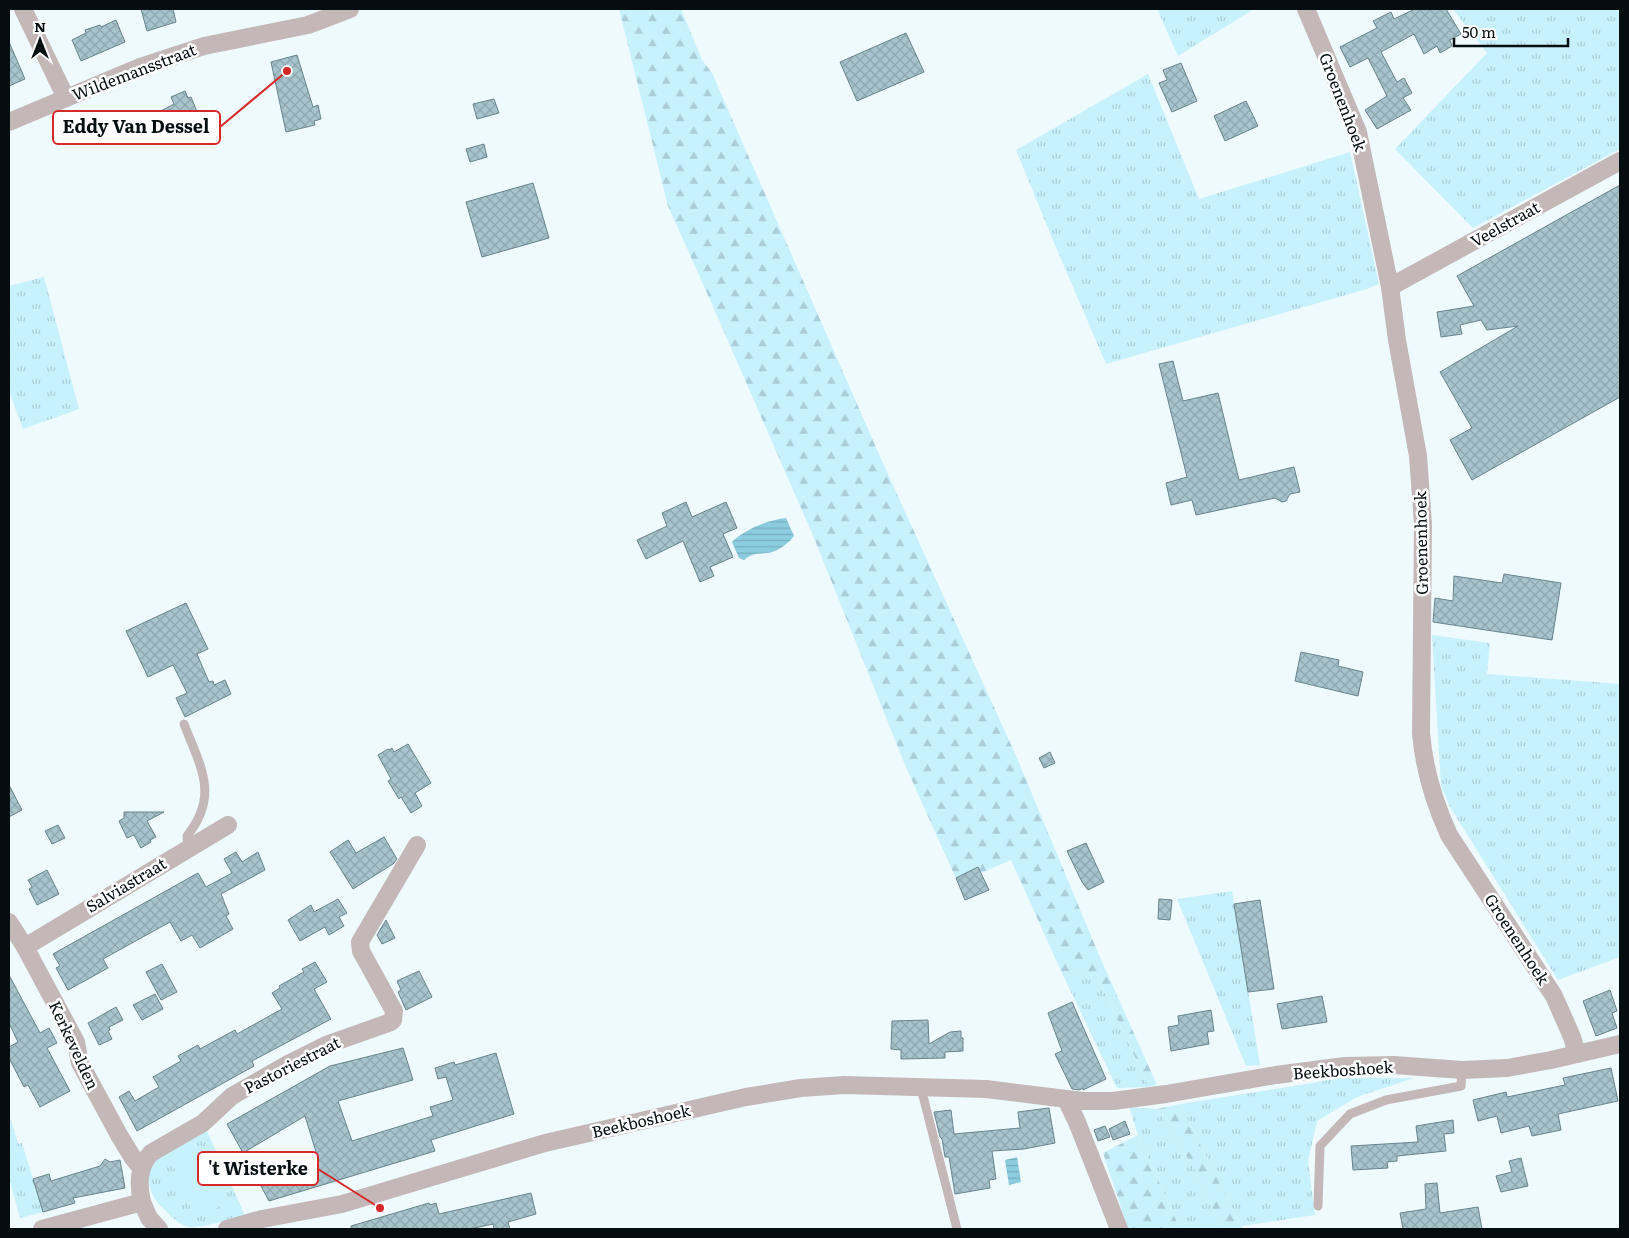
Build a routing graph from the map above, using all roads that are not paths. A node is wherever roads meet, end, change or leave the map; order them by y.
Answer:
1 (23, 9) edge
2 (350, 9) edge
3 (1306, 9) edge
4 (66, 98) junction
5 (9, 122) edge
6 (1620, 161) edge
7 (1390, 287) junction
8 (184, 724) dead end
9 (228, 824) dead end
10 (417, 844) dead end
11 (188, 848) junction
12 (9, 922) edge
13 (24, 946) junction
14 (1620, 1044) edge
15 (1577, 1054) junction
16 (1462, 1070) junction
17 (921, 1088) junction
18 (1066, 1099) junction
19 (141, 1168) junction
20 (142, 1202) junction
21 (1318, 1206) dead end
22 (42, 1229) edge
23 (159, 1229) edge
24 (227, 1229) edge
25 (957, 1229) edge
26 (1119, 1229) edge

1 - 4 street
2 - 4 street, Wildemansstraat
3 - 7 street, Groenenhoek
4 - 5 street, Wildemansstraat
6 - 7 street, Veelstraat
7 - 15 street, Groenenhoek
8 - 11 lane
9 - 11 street, Salviastraat
10 - 19 street, Pastoriestraat
11 - 13 street, Salviastraat
12 - 13 street, Kerkevelden
13 - 19 street, Kerkevelden
14 - 15 street, Beekboshoek
15 - 16 street, Beekboshoek
16 - 18 street, Beekboshoek
16 - 21 lane
17 - 18 street, Beekboshoek
17 - 24 street, Beekboshoek
17 - 25 lane
18 - 26 street
19 - 20 street
20 - 22 street
20 - 23 street

